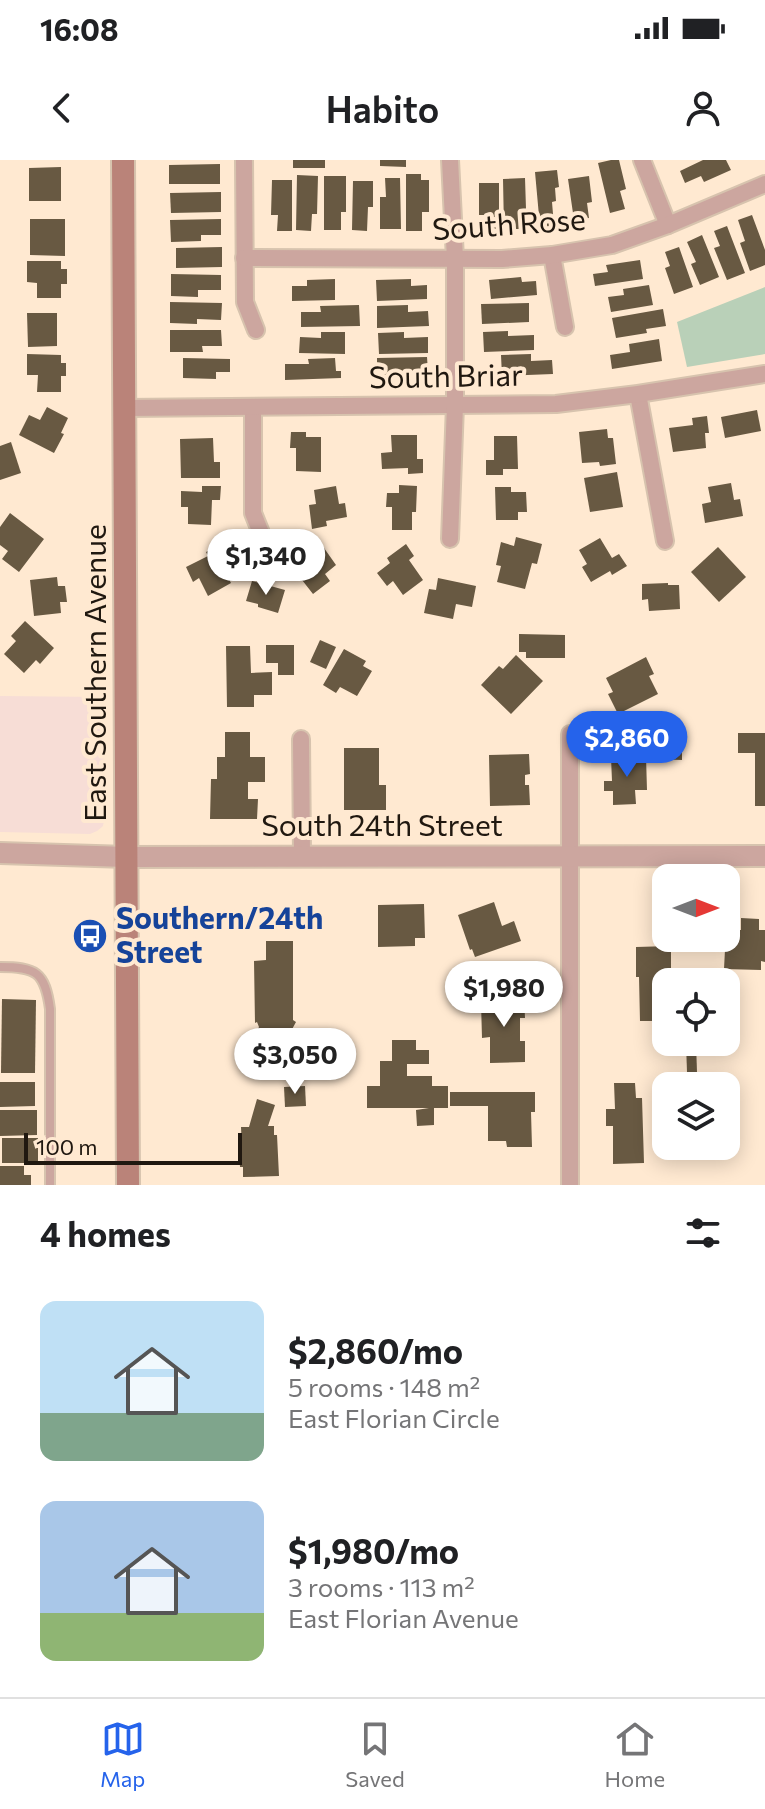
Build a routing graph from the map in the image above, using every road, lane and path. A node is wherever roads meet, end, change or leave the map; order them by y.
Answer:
1 (123, 160) edge
2 (244, 160) edge
3 (450, 160) edge
4 (642, 160) edge
5 (765, 184) edge
6 (668, 225) junction
7 (552, 255) junction
8 (244, 258) junction
9 (455, 259) junction
10 (565, 327) dead end
11 (256, 330) dead end
12 (765, 374) edge
13 (638, 394) junction
14 (455, 405) junction
15 (253, 407) junction
16 (125, 408) junction
17 (263, 538) dead end
18 (450, 539) dead end
19 (665, 541) dead end
20 (570, 734) dead end
21 (301, 739) dead end
22 (0, 853) edge
23 (302, 855) junction
24 (570, 855) junction
25 (765, 856) edge
26 (127, 857) junction
27 (0, 967) edge
28 (50, 1185) edge
29 (128, 1185) edge
30 (570, 1185) edge

1 - 16 main road, East Southern Avenue
2 - 8 street
3 - 9 street
4 - 6 street
5 - 6 street, South Rose
6 - 7 street, South Rose
7 - 9 street, South Rose
7 - 10 street
8 - 9 street, South Rose
8 - 11 street
9 - 14 street
12 - 13 street, South Briar
13 - 14 street, South Briar
13 - 19 street
14 - 15 street, South Briar
14 - 18 street
15 - 16 street, South Briar
15 - 17 street
16 - 26 main road, East Southern Avenue
20 - 24 street
21 - 23 street
22 - 26 street, South 24th Street
23 - 24 street, South 24th Street
23 - 26 street, South 24th Street
24 - 25 street, South 24th Street
24 - 30 street
26 - 29 main road, East Southern Avenue
27 - 28 lane

